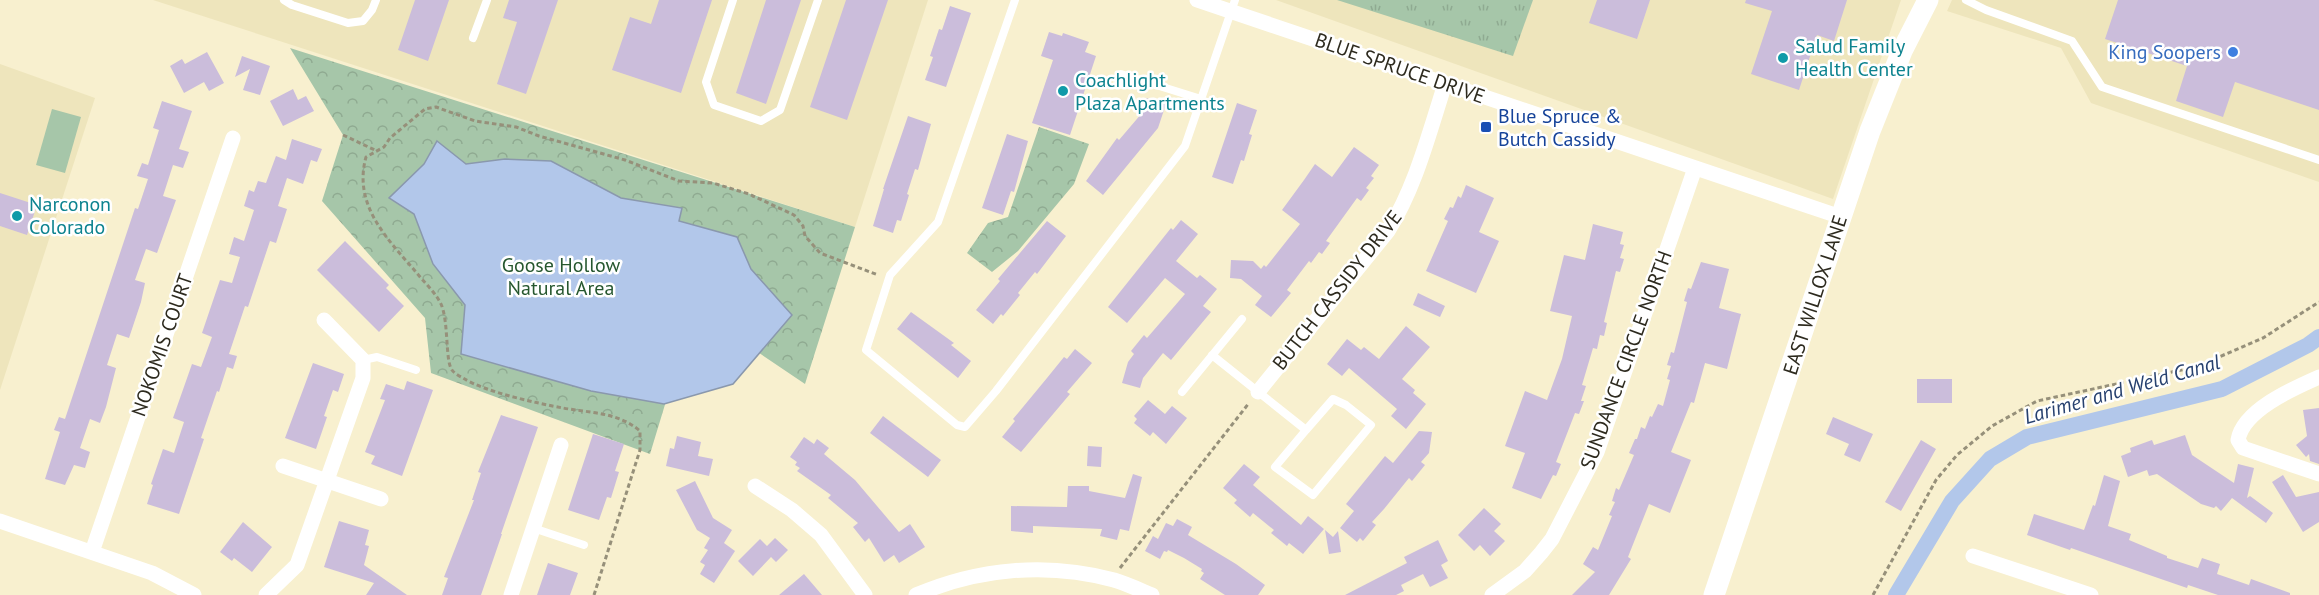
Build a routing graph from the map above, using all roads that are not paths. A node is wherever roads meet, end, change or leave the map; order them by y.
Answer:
1 (284, 0) edge
2 (376, 0) edge
3 (487, 0) edge
4 (733, 0) edge
5 (818, 0) edge
6 (1015, 0) edge
7 (1197, 0) edge
8 (1928, 0) edge
9 (1966, 0) edge
10 (1233, 6) edge
11 (473, 38) dead end
12 (1121, 74) dead end
13 (1445, 84) junction
14 (1201, 99) junction
15 (233, 138) dead end
16 (2319, 160) edge
17 (1695, 168) junction
18 (1841, 217) junction
19 (1242, 319) dead end
20 (324, 320) dead end
21 (1212, 355) junction
22 (363, 360) junction
23 (416, 370) dead end
24 (2319, 377) edge
25 (1182, 392) dead end
26 (1258, 392) junction
27 (1306, 430) junction
28 (561, 445) dead end
29 (283, 466) dead end
30 (2319, 474) edge
31 (327, 480) junction
32 (755, 486) dead end
33 (381, 499) dead end
34 (0, 520) edge
35 (533, 528) junction
36 (584, 545) dead end
37 (92, 552) junction
38 (1973, 556) dead end
39 (1116, 586) edge
40 (194, 595) edge
41 (266, 595) edge
42 (511, 595) edge
43 (865, 595) edge
44 (916, 595) edge
45 (1152, 595) edge
46 (1492, 595) edge
47 (1714, 595) edge
48 (2091, 595) edge

1 - 2 lane
3 - 11 lane
4 - 5 lane
6 - 14 lane
7 - 10 street, BLUE SPRUCE DRIVE
8 - 18 main road, EAST WILLOX LANE
9 - 16 lane
10 - 13 street, BLUE SPRUCE DRIVE
10 - 14 lane
12 - 14 lane
13 - 17 street, BLUE SPRUCE DRIVE
13 - 26 street, BUTCH CASSIDY DRIVE
15 - 37 street, NOKOMIS COURT
17 - 18 street, BLUE SPRUCE DRIVE
17 - 46 street, SUNDANCE CIRCLE NORTH
18 - 47 main road, EAST WILLOX LANE
19 - 21 lane
20 - 22 street
21 - 25 lane
21 - 26 lane
22 - 23 lane
22 - 31 street
24 - 30 street
26 - 27 lane
27 - 27 lane
28 - 35 street
29 - 31 street
31 - 33 street
31 - 41 street
32 - 43 street
34 - 37 street
35 - 36 lane
35 - 42 street
37 - 40 street
38 - 48 street
39 - 44 street
39 - 45 street

